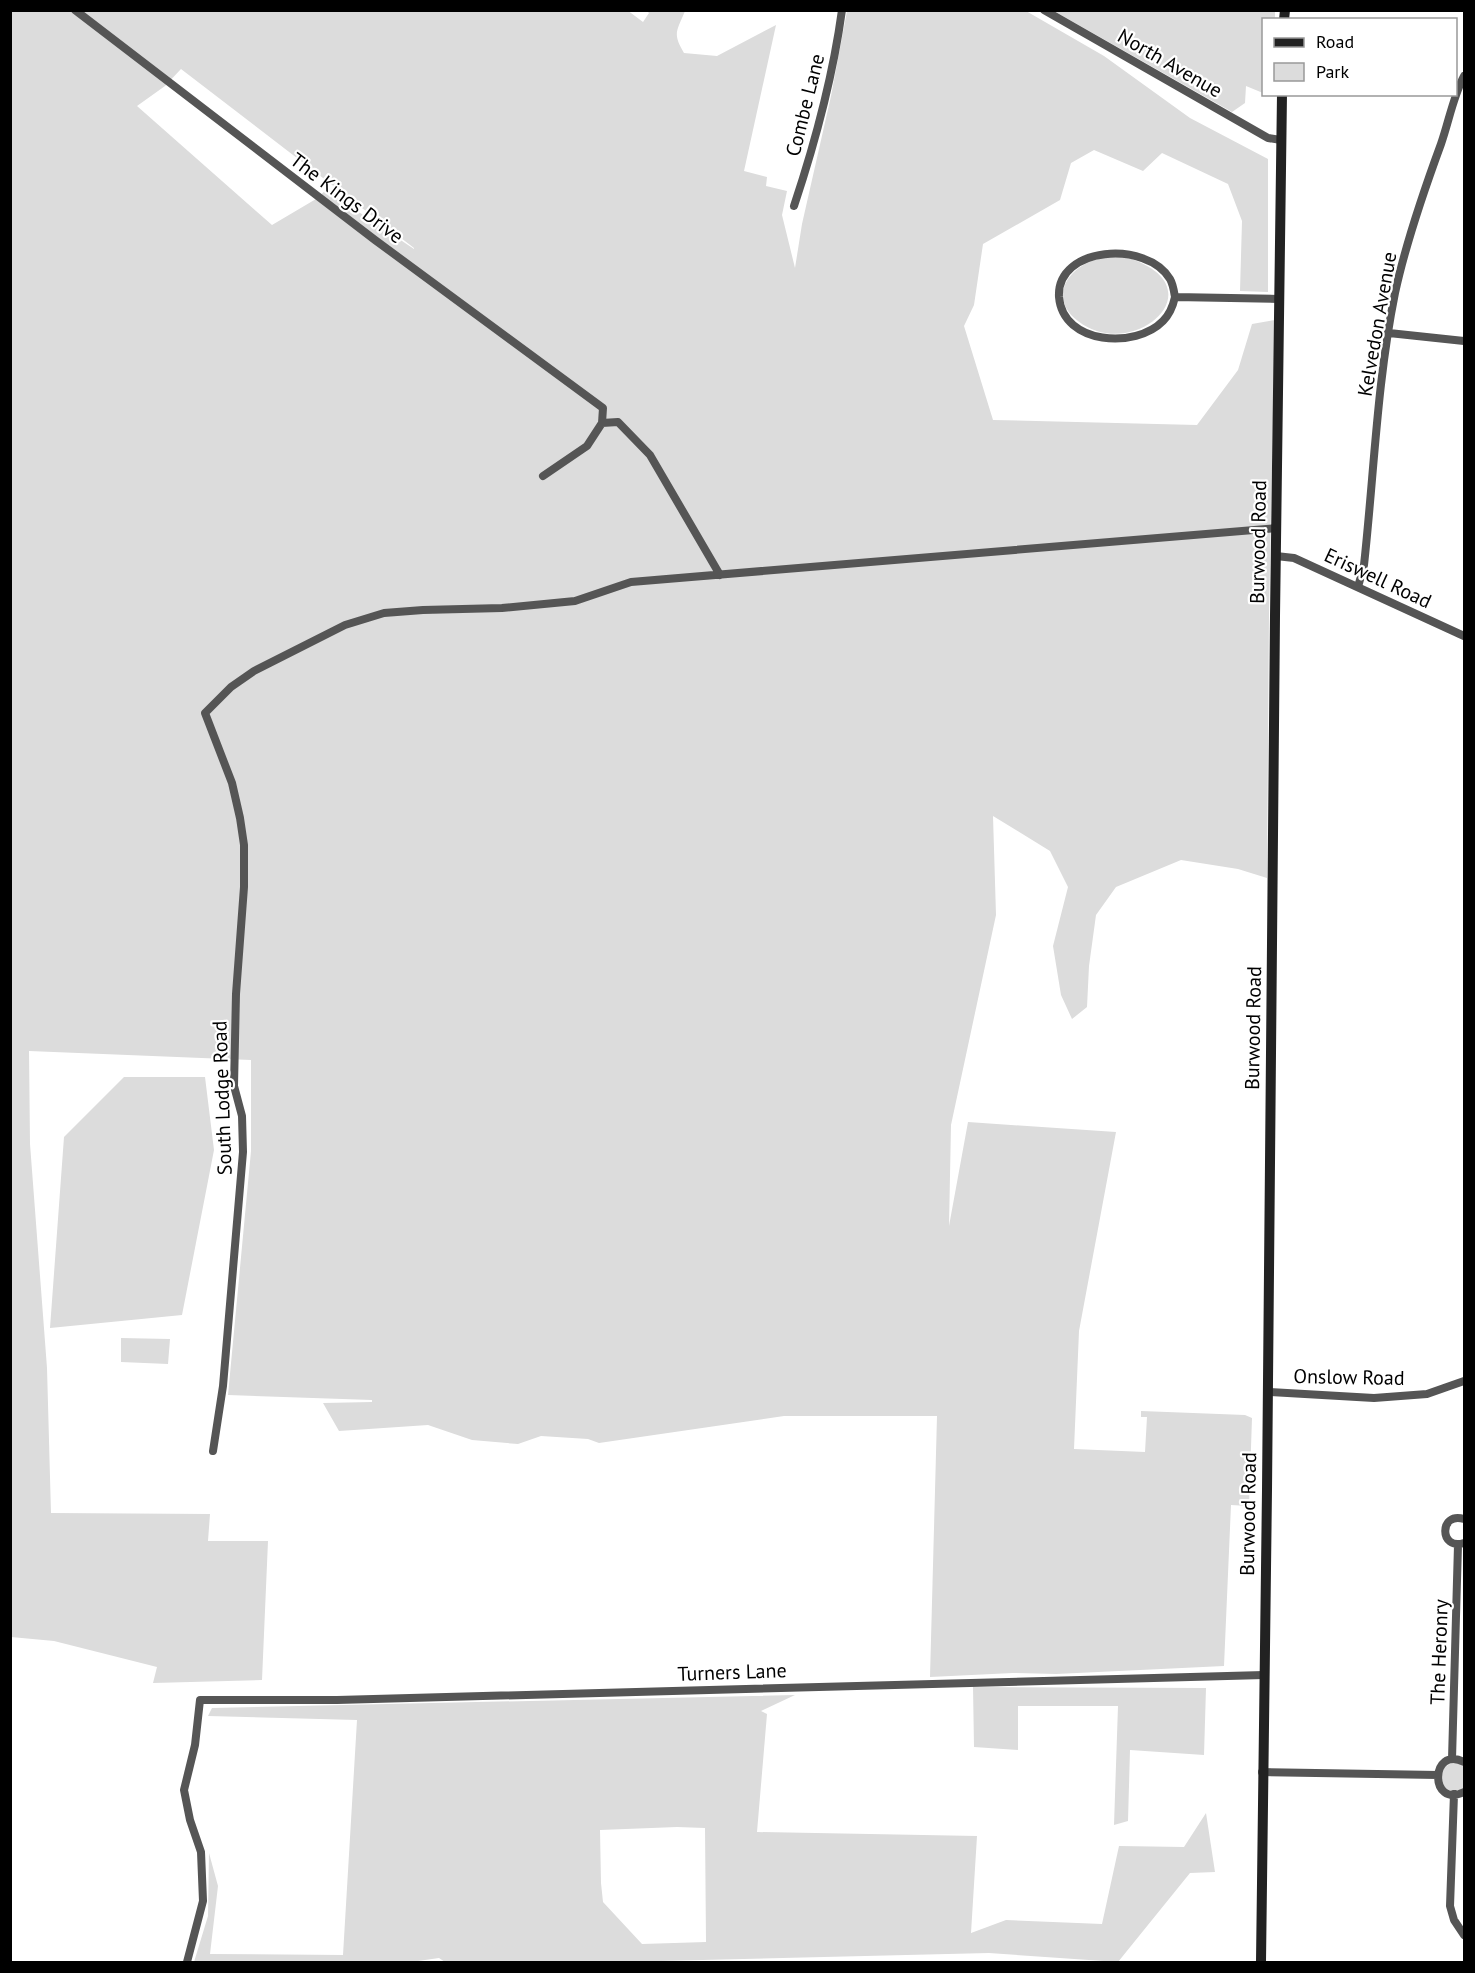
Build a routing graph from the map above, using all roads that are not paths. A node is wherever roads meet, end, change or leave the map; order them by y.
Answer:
1 (75, 10) edge
2 (842, 10) edge
3 (1044, 10) edge
4 (1464, 75) edge
5 (1457, 90) edge
6 (1282, 96) edge
7 (1455, 96) edge
8 (1281, 140) junction
9 (794, 206) dead end
10 (1175, 297) junction
11 (1279, 299) junction
12 (1389, 333) junction
13 (1464, 341) edge
14 (603, 408) junction
15 (618, 422) junction
16 (602, 423) junction
17 (543, 477) dead end
18 (1277, 528) junction
19 (1276, 556) junction
20 (720, 575) junction
21 (1358, 587) junction
22 (1464, 636) edge
23 (1464, 1381) edge
24 (1268, 1392) junction
25 (213, 1451) dead end
26 (1464, 1519) edge
27 (1461, 1544) edge
28 (1264, 1675) junction
29 (1452, 1759) junction
30 (1464, 1762) edge
31 (1262, 1773) junction
32 (1438, 1775) junction
33 (1464, 1792) edge
34 (1454, 1794) junction
35 (1464, 1935) edge
36 (187, 1962) edge
37 (1261, 1962) edge

1 - 14 street, The Kings Drive
2 - 9 street, Combe Lane
3 - 8 street, North Avenue
4 - 5 street, Kelvedon Avenue
6 - 8 street, Burwood Road
7 - 12 street, Kelvedon Avenue
8 - 11 street, Burwood Road
10 - 10 street
10 - 11 street
11 - 18 street, Burwood Road
12 - 13 street
12 - 21 street, Kelvedon Avenue
14 - 15 street, The Kings Drive
14 - 16 street
15 - 16 street
15 - 20 street, The Kings Drive
16 - 17 street
18 - 19 street, Burwood Road
18 - 20 street
19 - 21 street, Eriswell Road
19 - 24 street, Burwood Road
20 - 25 street, South Lodge Road
21 - 22 street, Eriswell Road
23 - 24 street, Onslow Road
24 - 28 street, Burwood Road
26 - 27 street
27 - 29 street, The Heronry
28 - 31 street, Burwood Road
28 - 36 street, Turners Lane
29 - 30 street
29 - 32 street
31 - 32 street
31 - 37 street, Burwood Road
32 - 34 street
33 - 34 street
34 - 35 street

